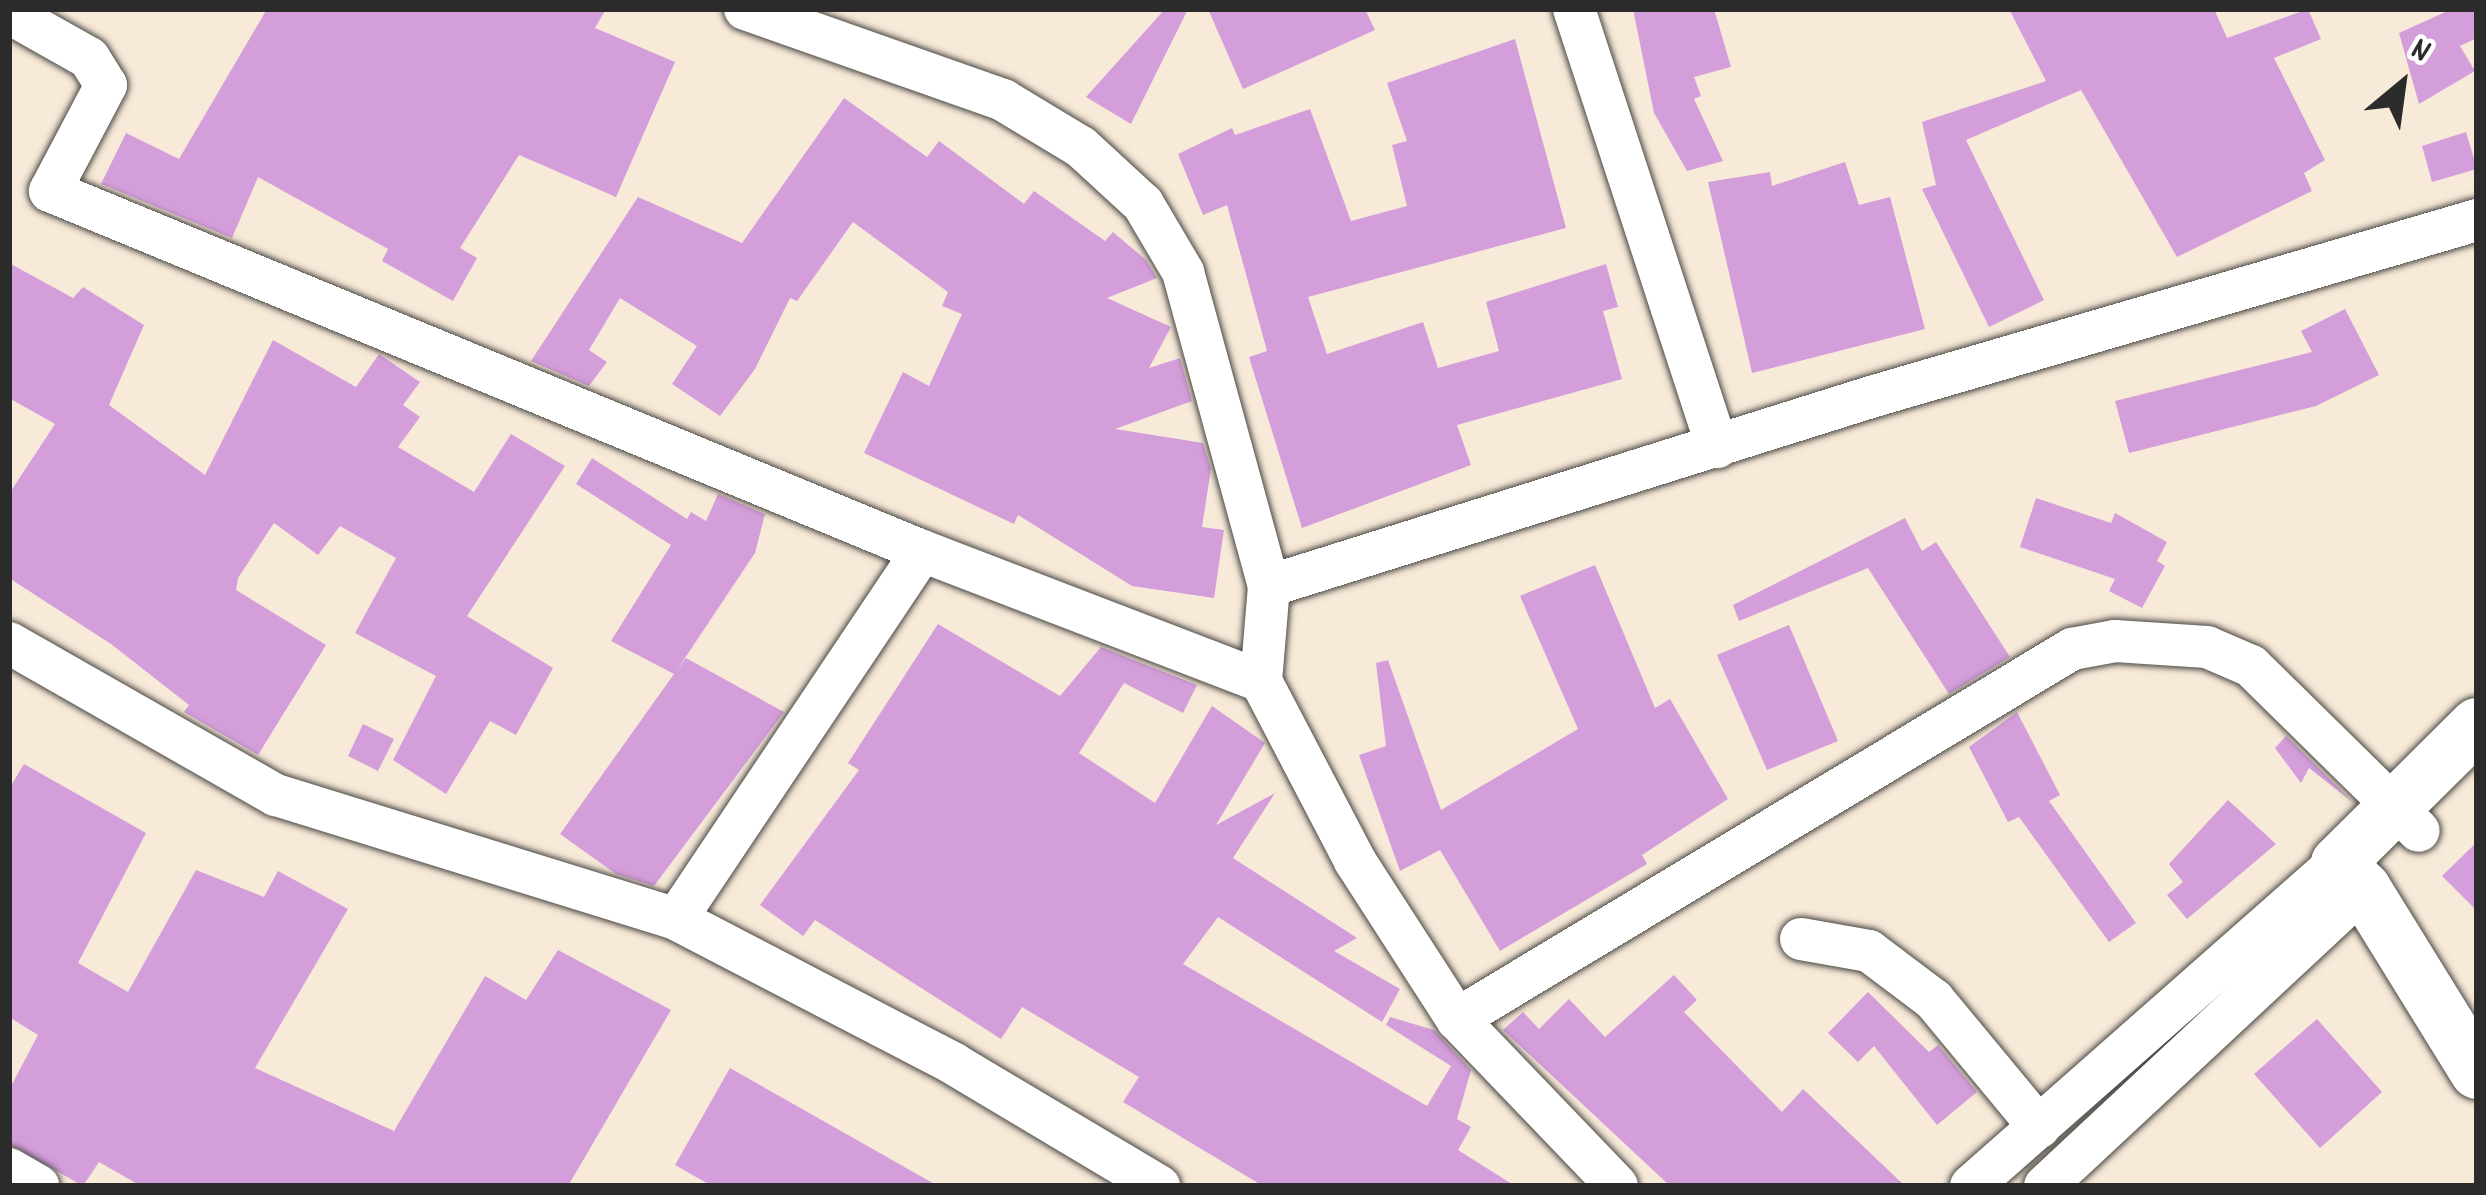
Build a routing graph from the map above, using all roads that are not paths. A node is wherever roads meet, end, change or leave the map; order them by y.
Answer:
1 (745, 9) edge
2 (1574, 9) edge
3 (9, 14) edge
4 (2477, 220) edge
5 (1717, 447) junction
6 (922, 551) junction
7 (1269, 586) junction
8 (16, 660) edge
9 (1261, 681) junction
10 (2477, 725) edge
11 (2477, 772) edge
12 (2407, 819) junction
13 (2351, 876) junction
14 (676, 920) junction
15 (1801, 939) dead end
16 (1457, 1018) junction
17 (2129, 1047) junction
18 (2477, 1072) edge
19 (2161, 1077) junction
20 (2039, 1126) junction
21 (9, 1168) edge
22 (38, 1186) edge
23 (1160, 1186) edge
24 (1617, 1186) edge
25 (1971, 1186) edge
26 (2045, 1186) edge

1 - 7 street
2 - 5 street
3 - 6 street
4 - 5 street
5 - 7 street
6 - 9 street
6 - 14 street
7 - 9 street
8 - 14 street
9 - 16 street
10 - 12 main road
11 - 12 main road
12 - 13 main road
12 - 16 street
13 - 17 street
13 - 18 main road
13 - 19 street
14 - 23 street
15 - 20 street
16 - 24 street
17 - 19 street
17 - 20 street
19 - 26 street
20 - 25 street
21 - 22 street

